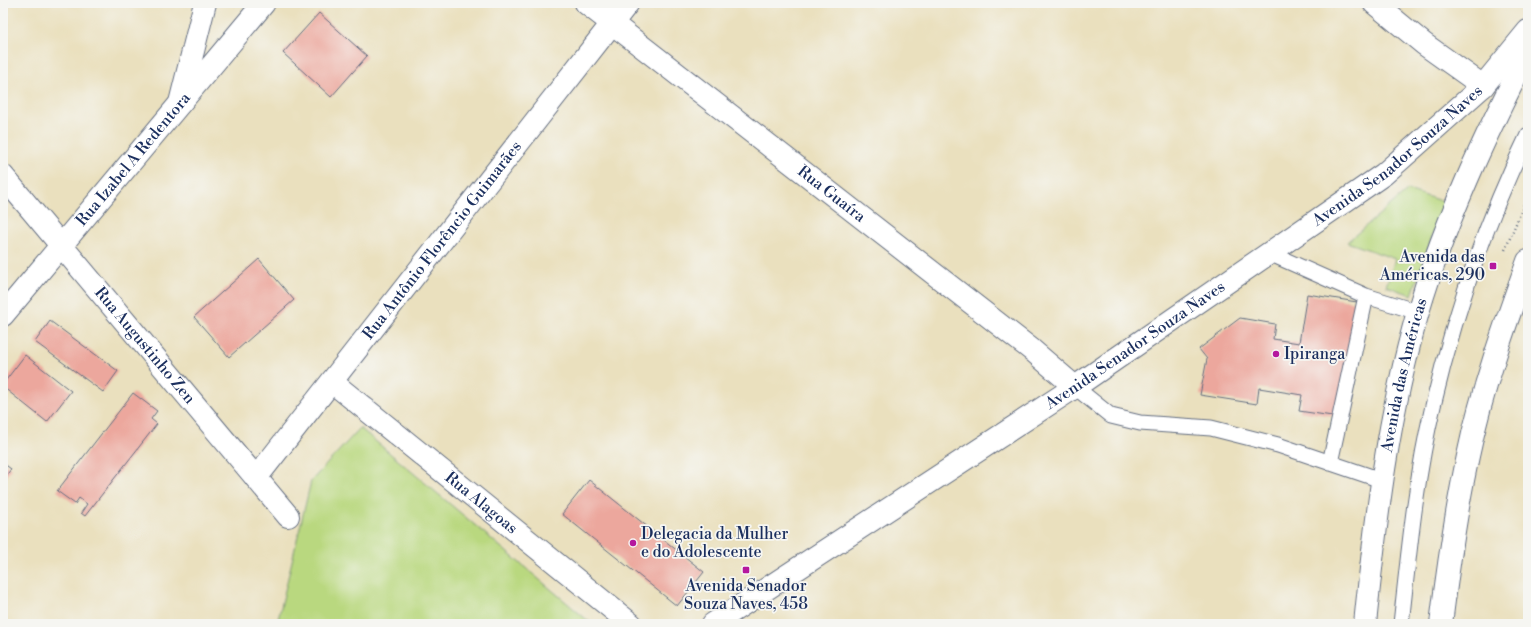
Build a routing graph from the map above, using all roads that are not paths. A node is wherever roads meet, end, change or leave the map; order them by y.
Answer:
1 (205, 3) edge
2 (264, 3) edge
3 (586, 3) edge
4 (628, 3) edge
5 (1374, 3) edge
6 (612, 24) junction
7 (1528, 31) edge
8 (1528, 52) edge
9 (1483, 86) junction
10 (180, 103) junction
11 (1528, 135) edge
12 (3, 176) edge
13 (61, 245) junction
14 (1269, 253) junction
15 (1528, 261) edge
16 (1366, 296) junction
17 (1418, 312) junction
18 (3, 315) edge
19 (332, 382) junction
20 (1075, 387) junction
21 (1330, 463) junction
22 (256, 478) junction
23 (1381, 480) junction
24 (288, 516) dead end
25 (631, 624) edge
26 (713, 624) edge
27 (1365, 624) edge
28 (1401, 624) edge
29 (1442, 624) edge

1 - 10 main road
2 - 10 main road, Rua Izabel A Redentora
3 - 6 main road, Rua Guaíra
4 - 6 main road, Rua Antônio Florêncio Guimarães
5 - 9 main road
6 - 19 main road, Rua Antônio Florêncio Guimarães
6 - 20 main road, Rua Guaíra
7 - 9 main road, Avenida Senador Souza Naves
8 - 17 main road, Avenida das Américas
9 - 14 main road, Avenida Senador Souza Naves
10 - 13 main road, Rua Izabel A Redentora
11 - 28 lane
12 - 13 main road, Rua Augustinho Zen
13 - 18 main road, Rua Izabel A Redentora
13 - 22 main road, Rua Augustinho Zen
14 - 16 lane
14 - 20 main road, Avenida Senador Souza Naves
15 - 29 main road
16 - 17 lane
16 - 21 lane
17 - 23 main road, Avenida das Américas
19 - 22 main road, Rua Antônio Florêncio Guimarães
19 - 25 main road, Rua Alagoas
20 - 21 lane
20 - 26 main road, Avenida Senador Souza Naves
21 - 23 lane
22 - 24 main road, Rua Augustinho Zen
23 - 27 main road, Avenida das Américas

